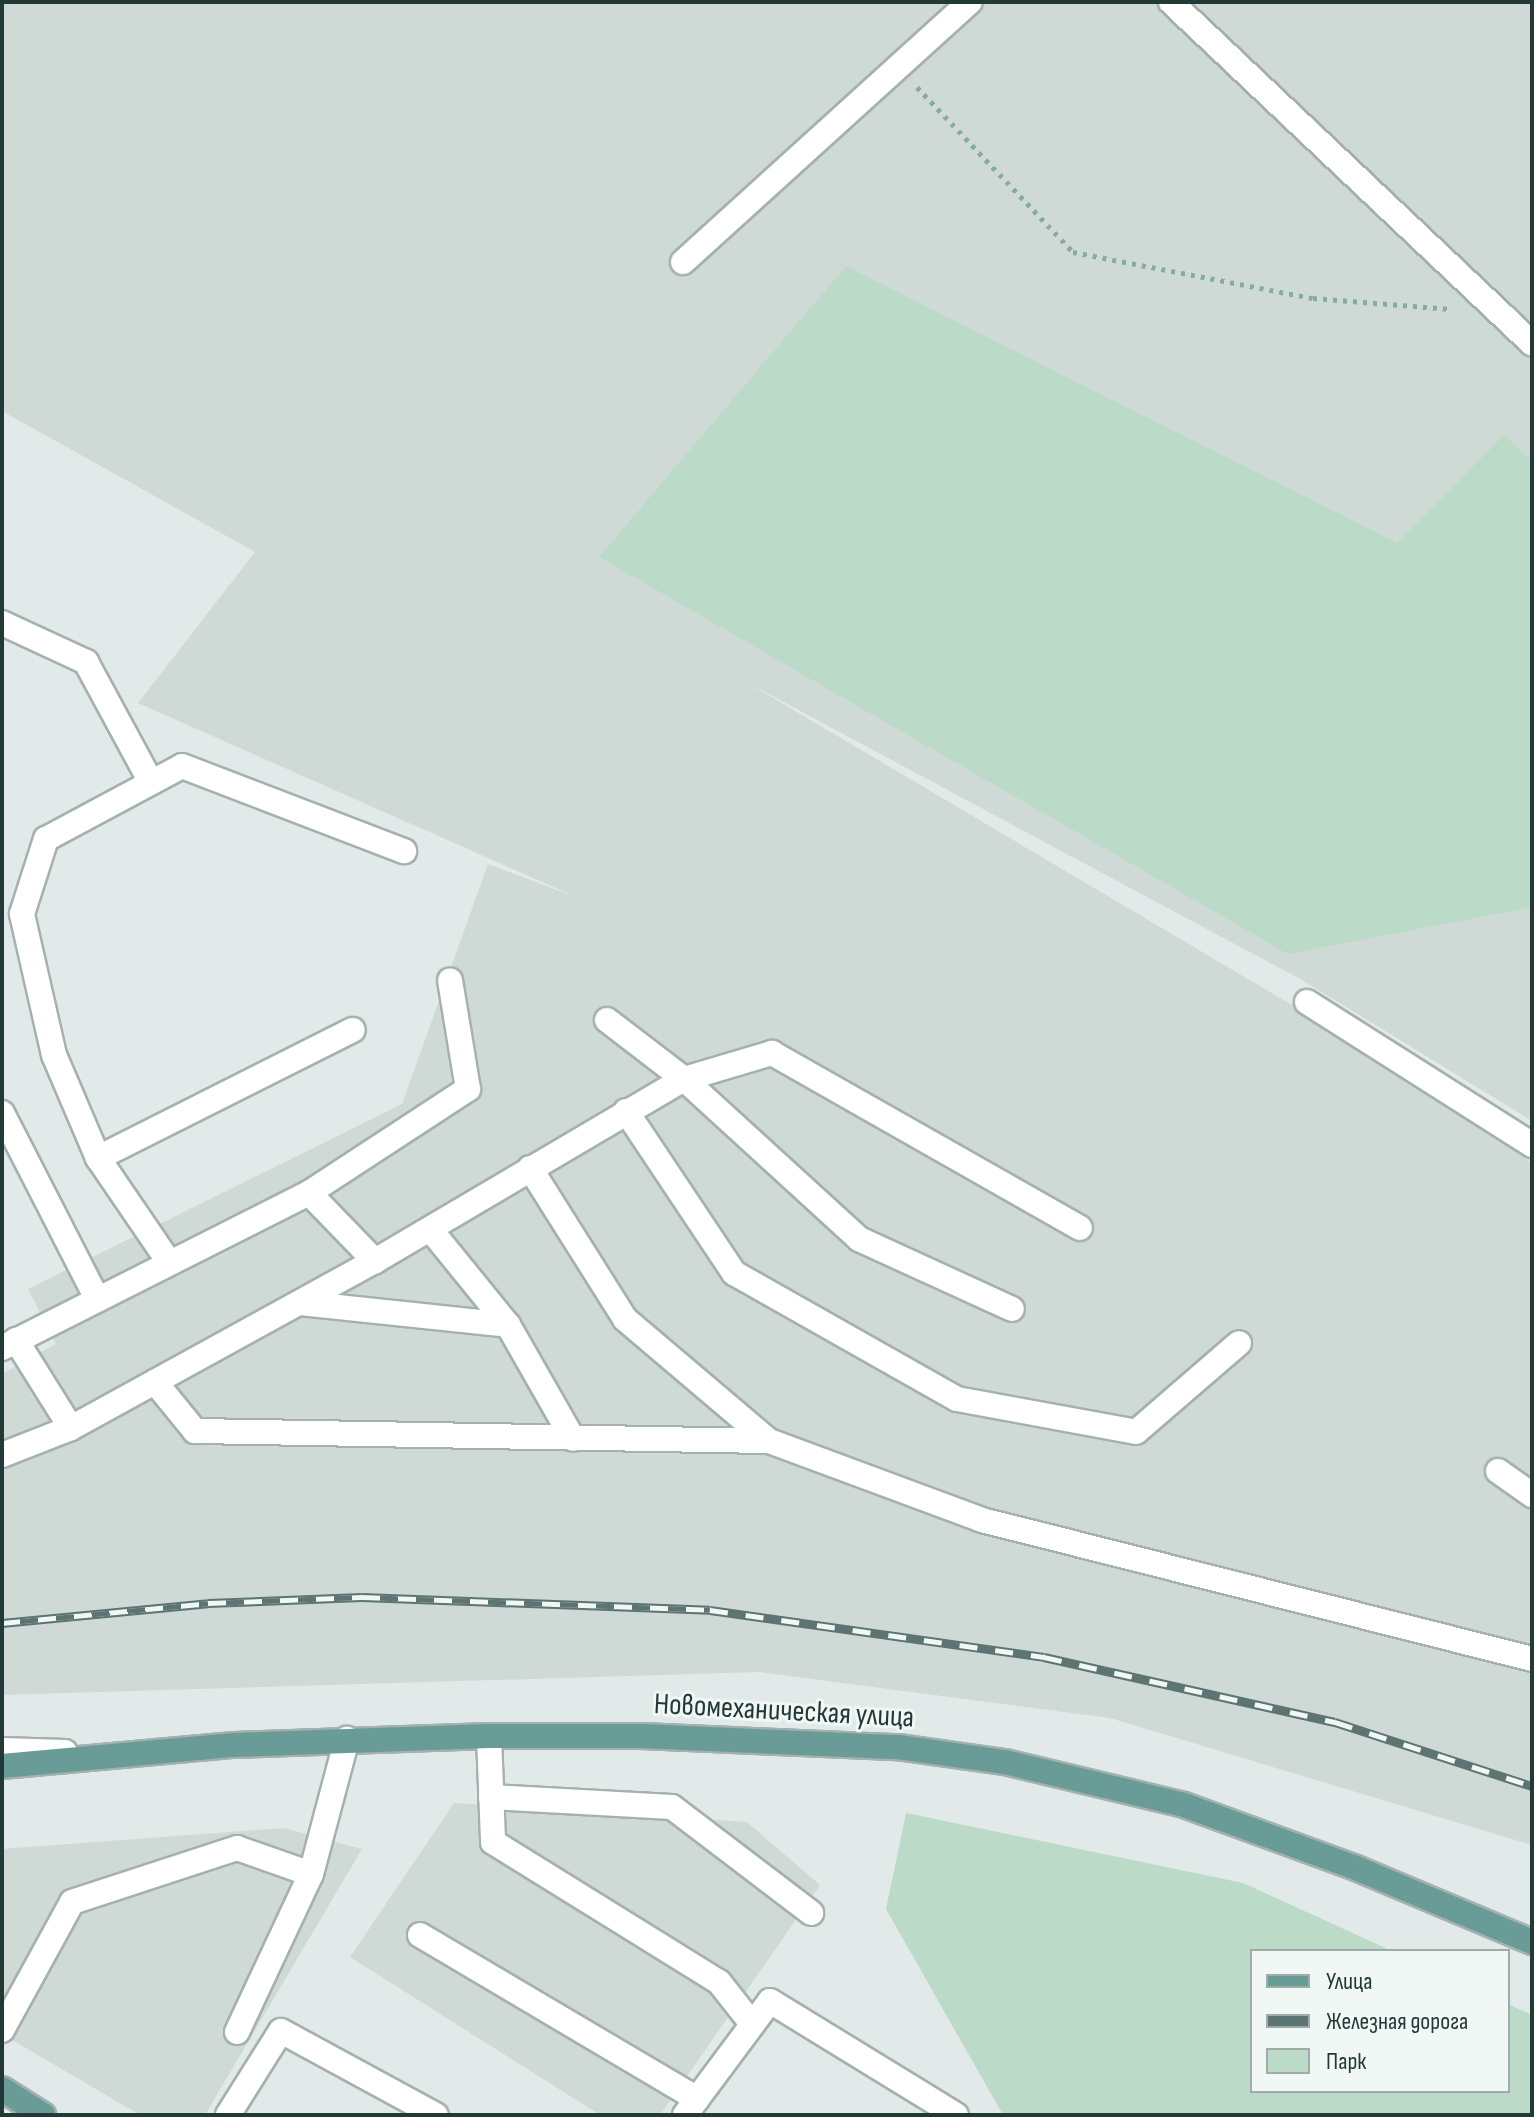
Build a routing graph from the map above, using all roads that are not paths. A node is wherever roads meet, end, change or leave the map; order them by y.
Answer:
1 (970, 2) edge
2 (1171, 2) edge
3 (683, 262) dead end
4 (1532, 343) edge
5 (2, 623) edge
6 (151, 782) junction
7 (404, 851) dead end
8 (450, 980) dead end
9 (1307, 1002) dead end
10 (607, 1020) dead end
11 (353, 1030) dead end
12 (684, 1079) junction
13 (626, 1111) junction
14 (2, 1113) edge
15 (1532, 1145) edge
16 (98, 1158) junction
17 (530, 1168) junction
18 (309, 1193) junction
19 (1080, 1228) dead end
20 (430, 1229) junction
21 (375, 1261) junction
22 (169, 1262) junction
23 (97, 1299) junction
24 (300, 1303) junction
25 (1012, 1309) dead end
26 (508, 1325) junction
27 (1239, 1343) dead end
28 (9, 1344) edge
29 (155, 1382) junction
30 (71, 1428) junction
31 (573, 1439) junction
32 (769, 1441) junction
33 (2, 1455) edge
34 (1498, 1471) dead end
35 (1532, 1495) edge
36 (1532, 1659) edge
37 (489, 1736) junction
38 (347, 1739) junction
39 (2, 1750) edge
40 (131, 1754) junction
41 (2, 1766) edge
42 (491, 1797) junction
43 (311, 1874) junction
44 (811, 1913) dead end
45 (420, 1935) dead end
46 (1532, 1942) edge
47 (752, 2024) junction
48 (2, 2030) edge
49 (237, 2032) dead end
50 (2, 2089) edge
51 (689, 2111) edge
52 (43, 2115) edge
53 (228, 2115) edge
54 (436, 2115) edge
55 (956, 2115) edge

1 - 3 lane
2 - 4 lane
5 - 6 lane
6 - 7 lane
6 - 16 lane
8 - 18 lane
9 - 15 lane
10 - 12 lane
11 - 16 lane
12 - 13 lane
12 - 19 lane
12 - 25 lane
13 - 17 lane
13 - 27 lane
14 - 23 lane
16 - 22 lane
17 - 20 lane
17 - 32 lane
18 - 21 lane
18 - 22 lane
20 - 21 lane
20 - 26 lane
21 - 24 lane
22 - 23 lane
23 - 28 lane
24 - 26 lane
24 - 29 lane
26 - 31 lane
28 - 30 lane
29 - 30 lane
29 - 31 lane
30 - 33 lane
31 - 32 lane
32 - 36 lane
34 - 35 lane
37 - 38 main road, Новомеханическая улица
37 - 42 lane
37 - 46 main road, Новомеханическая улица
38 - 40 main road, Новомеханическая улица
38 - 43 lane
39 - 40 lane
40 - 41 main road, Новомеханическая улица
42 - 44 lane
42 - 47 lane
43 - 48 lane
43 - 49 lane
45 - 51 lane
47 - 51 lane
47 - 55 lane
50 - 52 main road
53 - 54 lane

